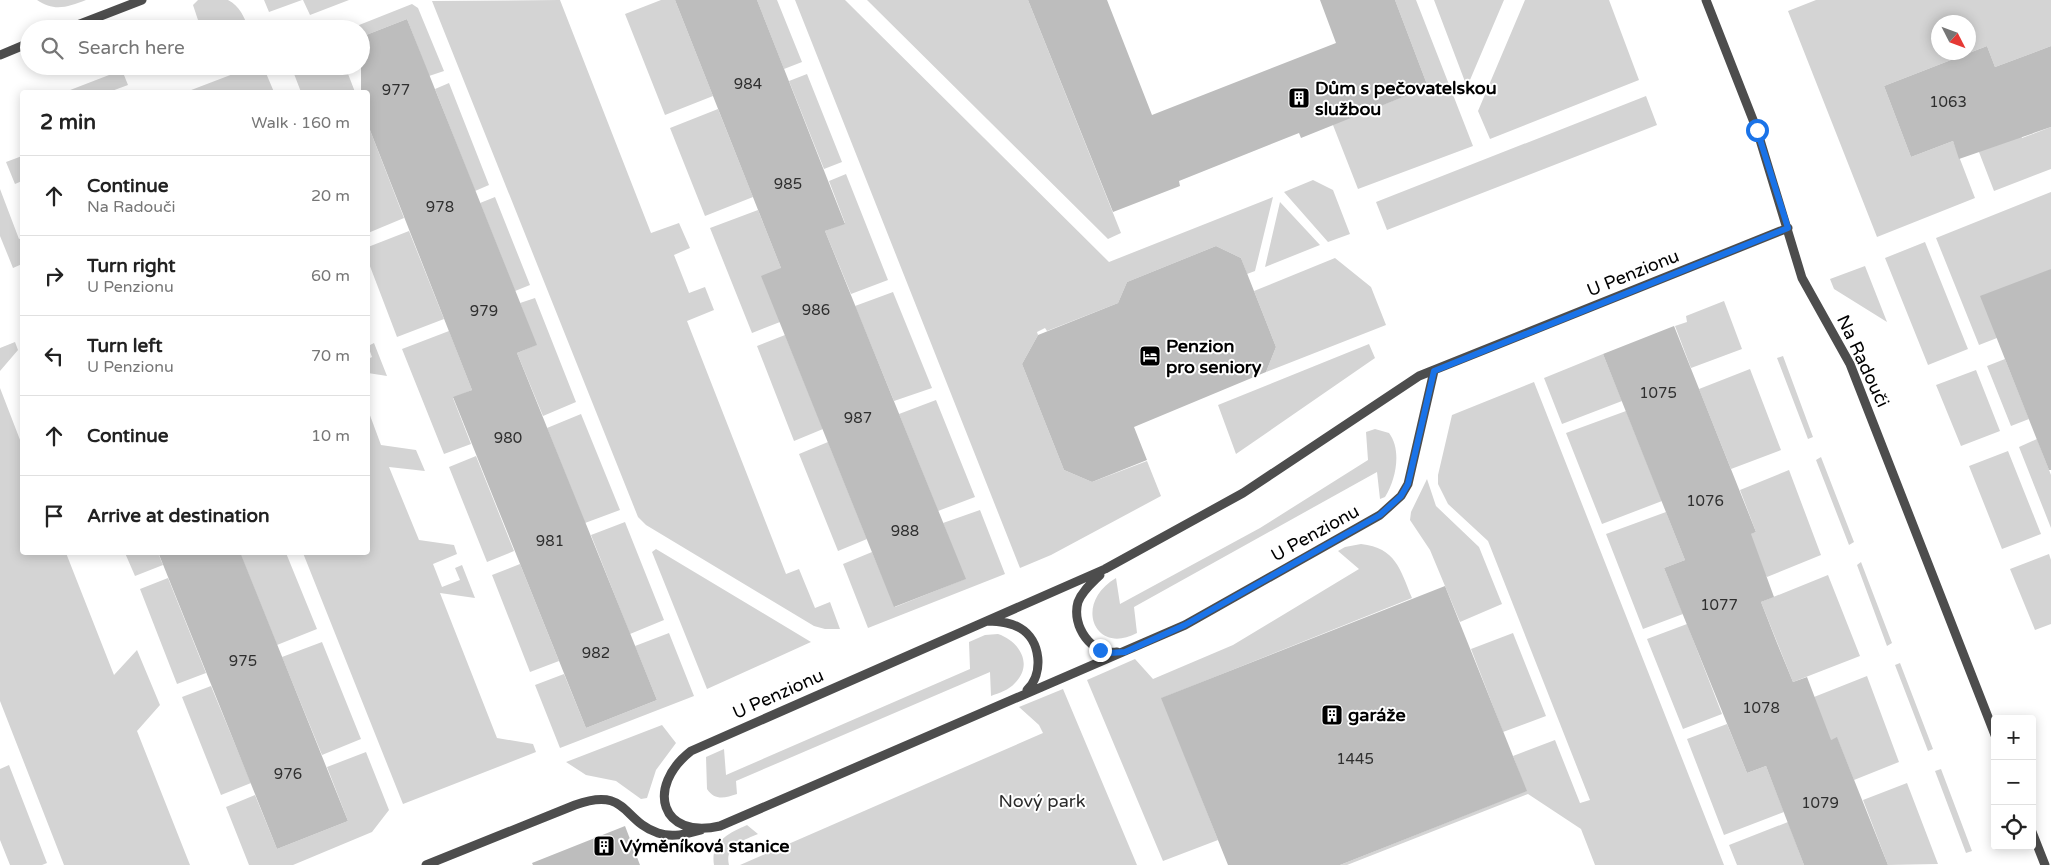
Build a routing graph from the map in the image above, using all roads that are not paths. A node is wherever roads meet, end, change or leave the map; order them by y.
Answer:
1 (142, 0) edge
2 (1706, 0) edge
3 (90, 20) edge
4 (20, 47) edge
5 (0, 55) edge
6 (1788, 228) junction
7 (1434, 371) junction
8 (1105, 569) junction
9 (986, 621) junction
10 (1125, 652) junction
11 (1024, 694) junction
12 (1991, 725) edge
13 (708, 828) junction
14 (2036, 842) edge
15 (426, 865) edge
16 (2045, 865) edge

1 - 3 street
2 - 6 street, Na Radouči
4 - 5 street
6 - 7 street, U Penzionu
6 - 12 street, Na Radouči
7 - 8 street, U Penzionu
7 - 10 street, U Penzionu
8 - 9 street
8 - 10 street
9 - 11 street
9 - 13 street, U Penzionu
10 - 11 street, U Penzionu
11 - 13 street, U Penzionu
13 - 15 street, U Penzionu
14 - 16 street

